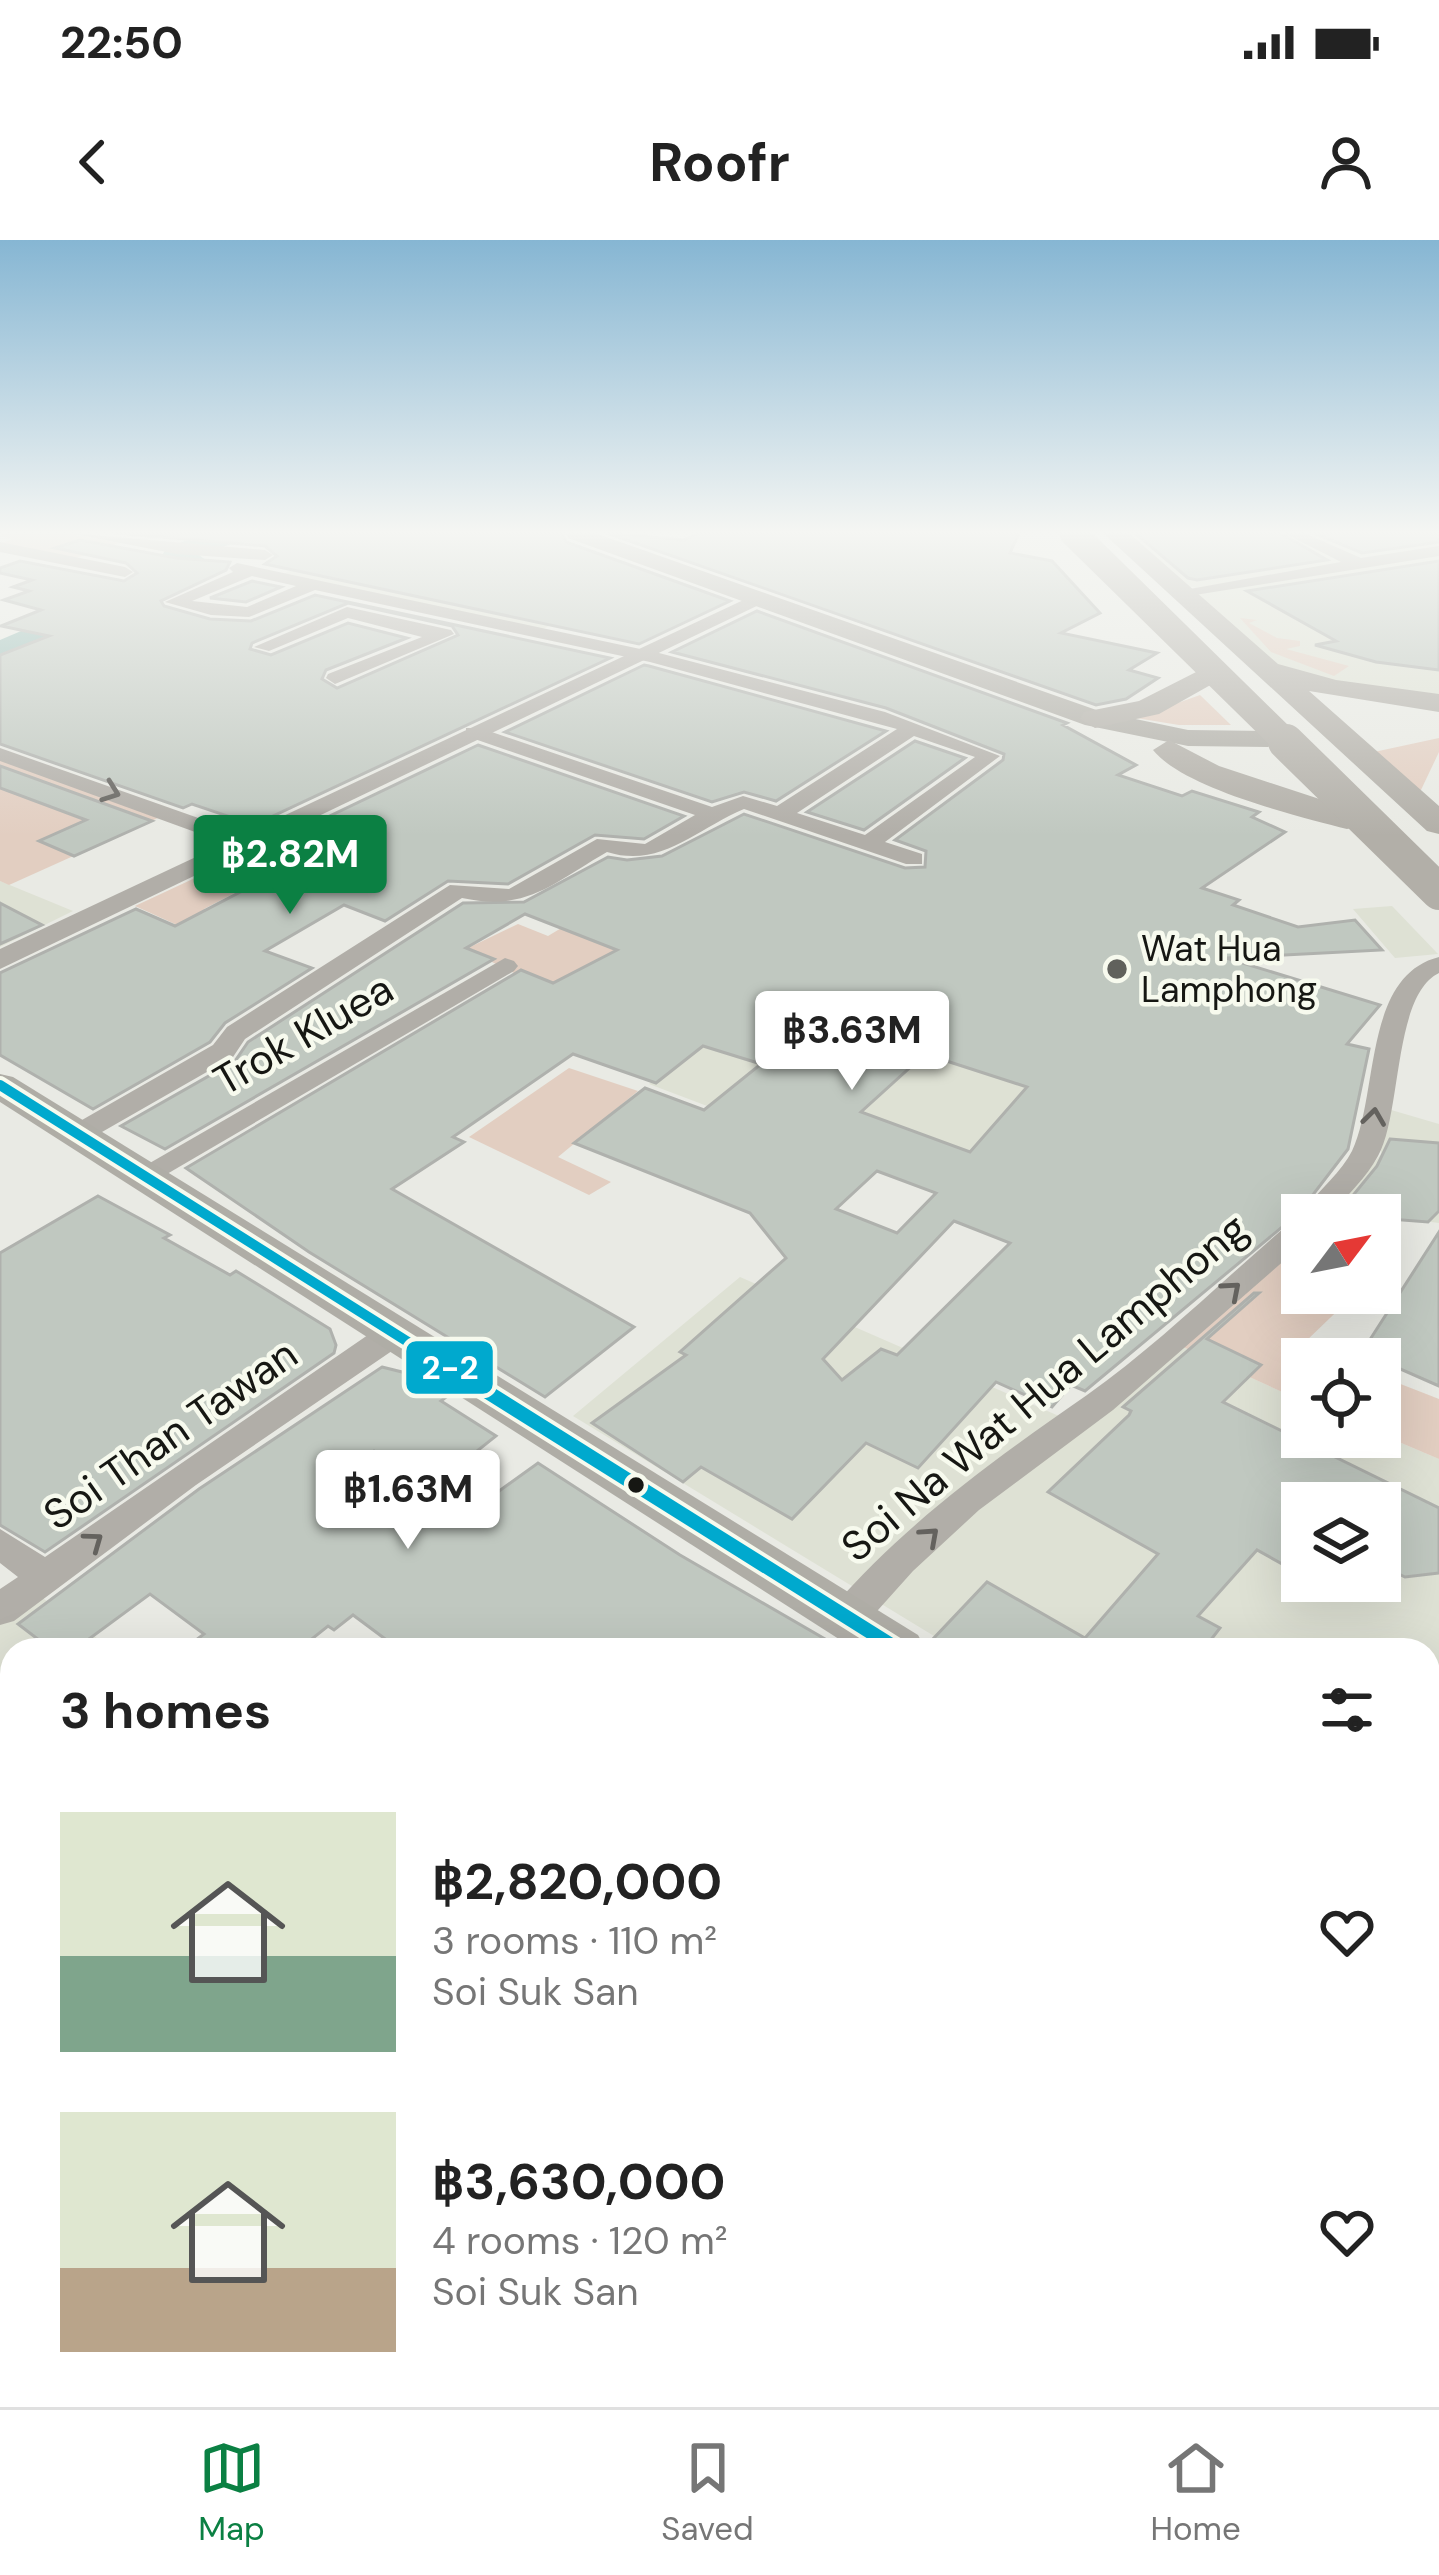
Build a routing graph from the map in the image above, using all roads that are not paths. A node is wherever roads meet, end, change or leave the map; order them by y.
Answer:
1 (294, 634) edge
2 (428, 634) edge
3 (446, 634) edge
4 (548, 634) edge
5 (682, 634) edge
6 (856, 634) edge
7 (1161, 634) edge
8 (1177, 634) edge
9 (1201, 634) edge
10 (1228, 634) edge
11 (439, 637) junction
12 (263, 647) dead end
13 (637, 654) junction
14 (1262, 665) junction
15 (1204, 677) junction
16 (335, 678) dead end
17 (1426, 723) edge
18 (1110, 724) junction
19 (914, 727) junction
20 (473, 732) junction
21 (1341, 737) junction
22 (1276, 747) junction
23 (1169, 750) junction
24 (0, 754) edge
25 (782, 813) junction
26 (713, 814) junction
27 (1438, 815) edge
28 (1347, 819) junction
29 (870, 842) junction
30 (247, 843) junction
31 (914, 859) dead end
32 (1439, 862) edge
33 (1439, 892) edge
34 (1439, 910) edge
35 (0, 960) edge
36 (1439, 965) edge
37 (505, 966) dead end
38 (0, 1085) edge
39 (78, 1133) junction
40 (144, 1175) junction
41 (1333, 1194) edge
42 (1281, 1247) edge
43 (393, 1334) junction
44 (0, 1544) edge
45 (45, 1576) junction
46 (0, 1610) edge
47 (847, 1618) junction
48 (880, 1638) edge

1 - 12 street
2 - 11 street
3 - 11 street
4 - 13 street
5 - 13 street
6 - 18 main road
7 - 15 main road
8 - 33 main road, bridge
9 - 32 main road
10 - 14 main road
11 - 16 street
13 - 19 street
13 - 20 street
14 - 17 main road
14 - 21 main road
15 - 18 main road
15 - 22 main road
17 - 21 main road
17 - 21 main road
18 - 22 main road
18 - 23 main road
19 - 25 street
19 - 29 street
20 - 26 street
20 - 30 street
21 - 22 main road
21 - 27 main road
22 - 23 main road
22 - 28 main road
23 - 28 main road
24 -> 30 street
25 - 26 street
25 - 29 street
26 - 39 street
28 - 34 main road
29 - 31 street
30 - 35 street
41 -> 36 street
37 - 40 street, Trok Kluea
38 - 39 main road
39 - 40 main road
40 - 43 main road
47 -> 42 street, Soi Na Wat Hua Lamphong
45 -> 43 street, Soi Than Tawan
43 - 47 main road
44 - 45 street
45 - 46 street, Soi Than Tawan
47 - 48 main road

